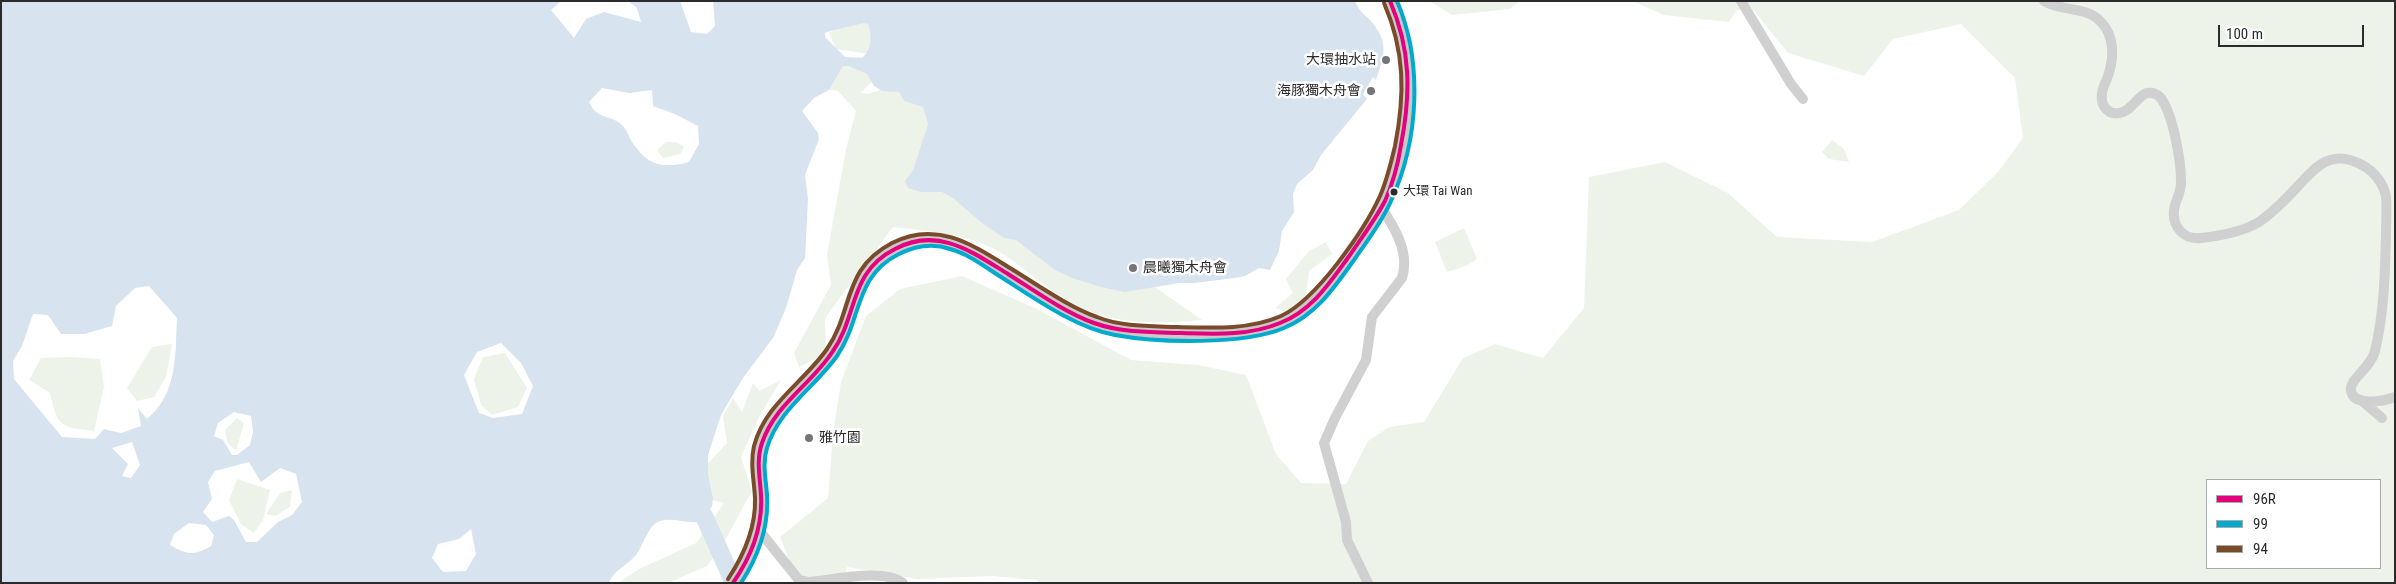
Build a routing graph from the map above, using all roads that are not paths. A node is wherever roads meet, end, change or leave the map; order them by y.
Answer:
1 (1390, 1) edge
2 (1741, 1) edge
3 (2044, 1) edge
4 (1803, 99) dead end
5 (1381, 207) junction
6 (2395, 397) edge
7 (2361, 400) junction
8 (2382, 418) dead end
9 (758, 529) junction
10 (736, 579) edge
11 (903, 583) edge
12 (1368, 583) edge

1 - 5 main road
2 - 4 street
3 - 7 street
5 - 9 main road
5 - 12 street
6 - 7 street
7 - 8 street
9 - 10 main road
9 - 11 street

